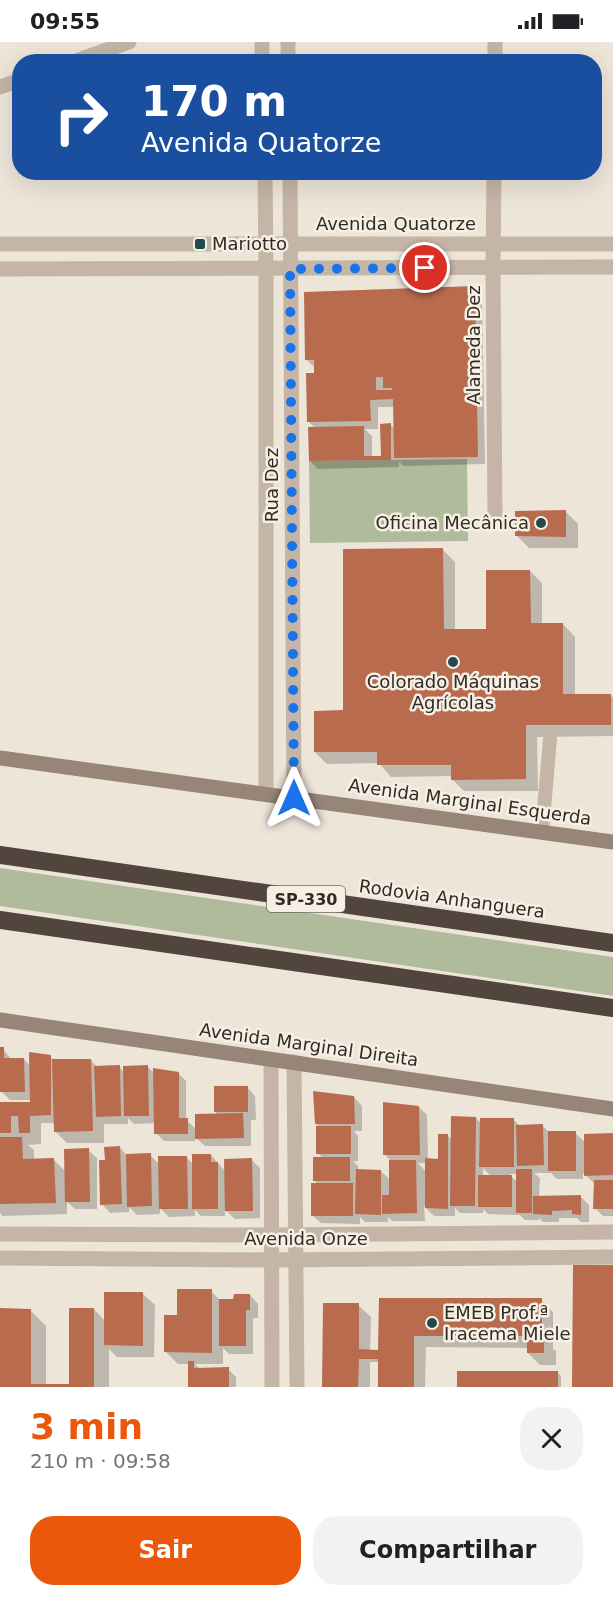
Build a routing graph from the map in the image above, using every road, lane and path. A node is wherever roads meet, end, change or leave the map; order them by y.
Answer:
1 (129, 42) edge
2 (95, 54) edge
3 (264, 180) edge
4 (290, 180) edge
5 (494, 180) edge
6 (0, 244) edge
7 (266, 244) junction
8 (291, 244) junction
9 (494, 244) junction
10 (613, 244) edge
11 (613, 267) edge
12 (493, 268) junction
13 (0, 269) edge
14 (266, 269) junction
15 (290, 269) junction
16 (495, 518) dead end
17 (550, 739) dead end
18 (0, 758) edge
19 (266, 794) junction
20 (294, 798) junction
21 (542, 832) junction
22 (613, 842) edge
23 (0, 855) edge
24 (0, 920) edge
25 (613, 944) edge
26 (613, 1008) edge
27 (0, 1020) edge
28 (271, 1059) junction
29 (294, 1062) junction
30 (613, 1109) edge
31 (613, 1232) edge
32 (0, 1234) edge
33 (296, 1234) junction
34 (272, 1235) junction
35 (613, 1257) edge
36 (0, 1258) edge
37 (296, 1259) junction
38 (272, 1260) junction
39 (272, 1387) edge
40 (297, 1387) edge

1 - 2 street
3 - 7 street, Rua Dez
4 - 8 street, Rua Dez
5 - 9 street, Alameda Dez
6 - 7 street, Avenida Quatorze
7 - 8 street, Avenida Quatorze
7 - 14 street, Rua Dez
8 - 9 street, Avenida Quatorze
8 - 15 street, Rua Dez
9 - 10 street, Avenida Quatorze
9 - 12 street, Alameda Dez
11 - 12 street
12 - 15 street
12 - 16 street, Alameda Dez
13 - 14 street
14 - 15 street
14 - 19 street, Rua Dez
15 - 20 street, Rua Dez
17 - 21 lane
18 - 19 main road, Avenida Marginal Esquerda
19 - 20 main road, Avenida Marginal Esquerda
20 - 21 main road, Avenida Marginal Esquerda
21 - 22 main road, Avenida Marginal Esquerda
23 - 25 highway, Rodovia Anhanguera / SP-330
24 - 26 highway
27 - 28 main road, Avenida Marginal Direita
28 - 29 main road, Avenida Marginal Direita
28 - 34 street
29 - 30 main road, Avenida Marginal Direita
29 - 33 street
31 - 33 street, Avenida Onze
32 - 34 street, Avenida Onze
33 - 34 street, Avenida Onze
33 - 37 street
34 - 38 street
35 - 37 street, Avenida Onze
36 - 38 street, Avenida Onze
37 - 38 street, Avenida Onze
37 - 40 street
38 - 39 street

